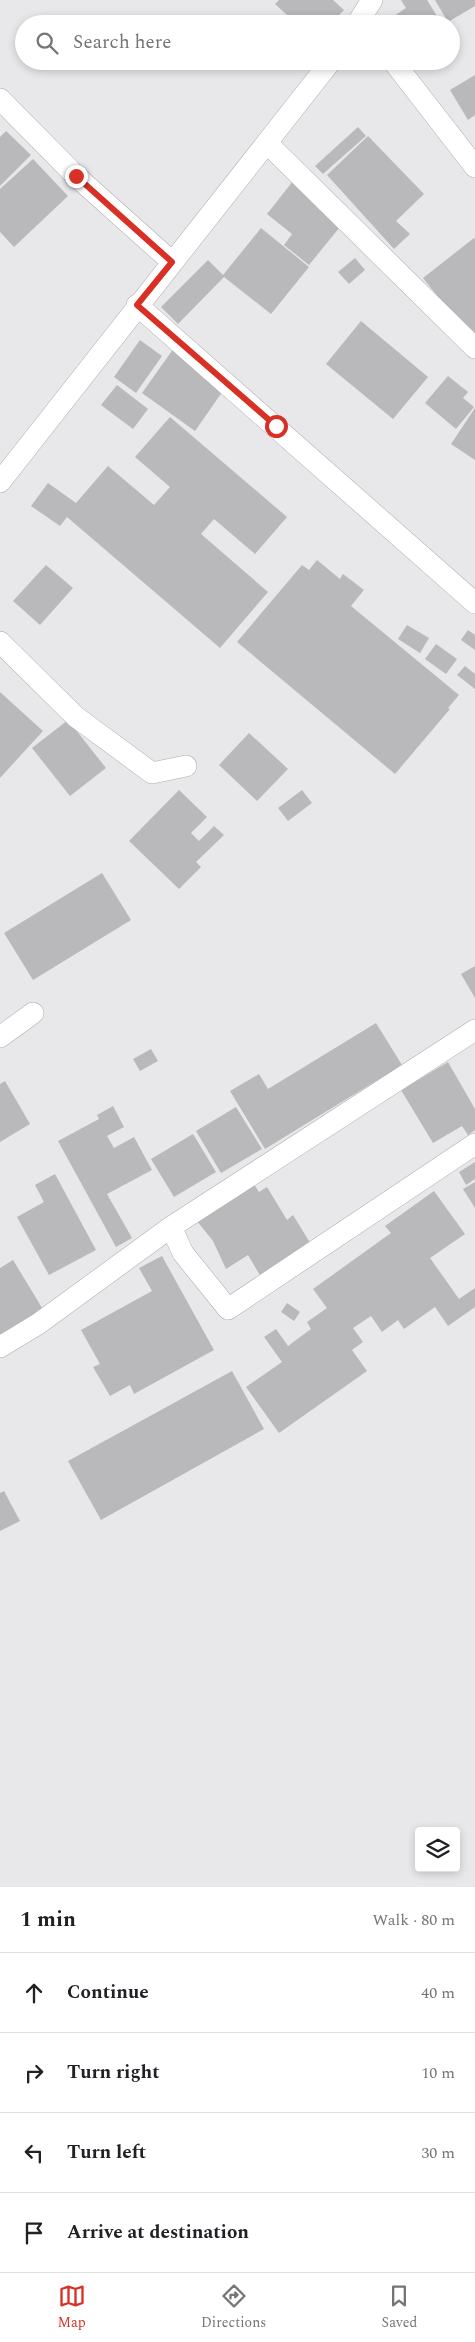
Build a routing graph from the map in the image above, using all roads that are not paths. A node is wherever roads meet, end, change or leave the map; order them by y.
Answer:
1 (372, 0) edge
2 (363, 15) edge
3 (324, 70) edge
4 (400, 70) edge
5 (0, 98) edge
6 (267, 143) junction
7 (475, 167) edge
8 (172, 262) junction
9 (137, 305) junction
10 (475, 348) edge
11 (0, 482) edge
12 (475, 603) edge
13 (0, 642) edge
14 (186, 766) dead end
15 (33, 1013) dead end
16 (475, 1030) edge
17 (0, 1037) edge
18 (475, 1144) edge
19 (171, 1227) junction
20 (0, 1347) edge

1 - 2 street
3 - 6 street
4 - 7 street
5 - 8 street
6 - 8 street
6 - 10 street
8 - 9 street
9 - 11 street
9 - 12 street
13 - 14 street
15 - 17 street
16 - 19 street
18 - 19 street
19 - 20 street

